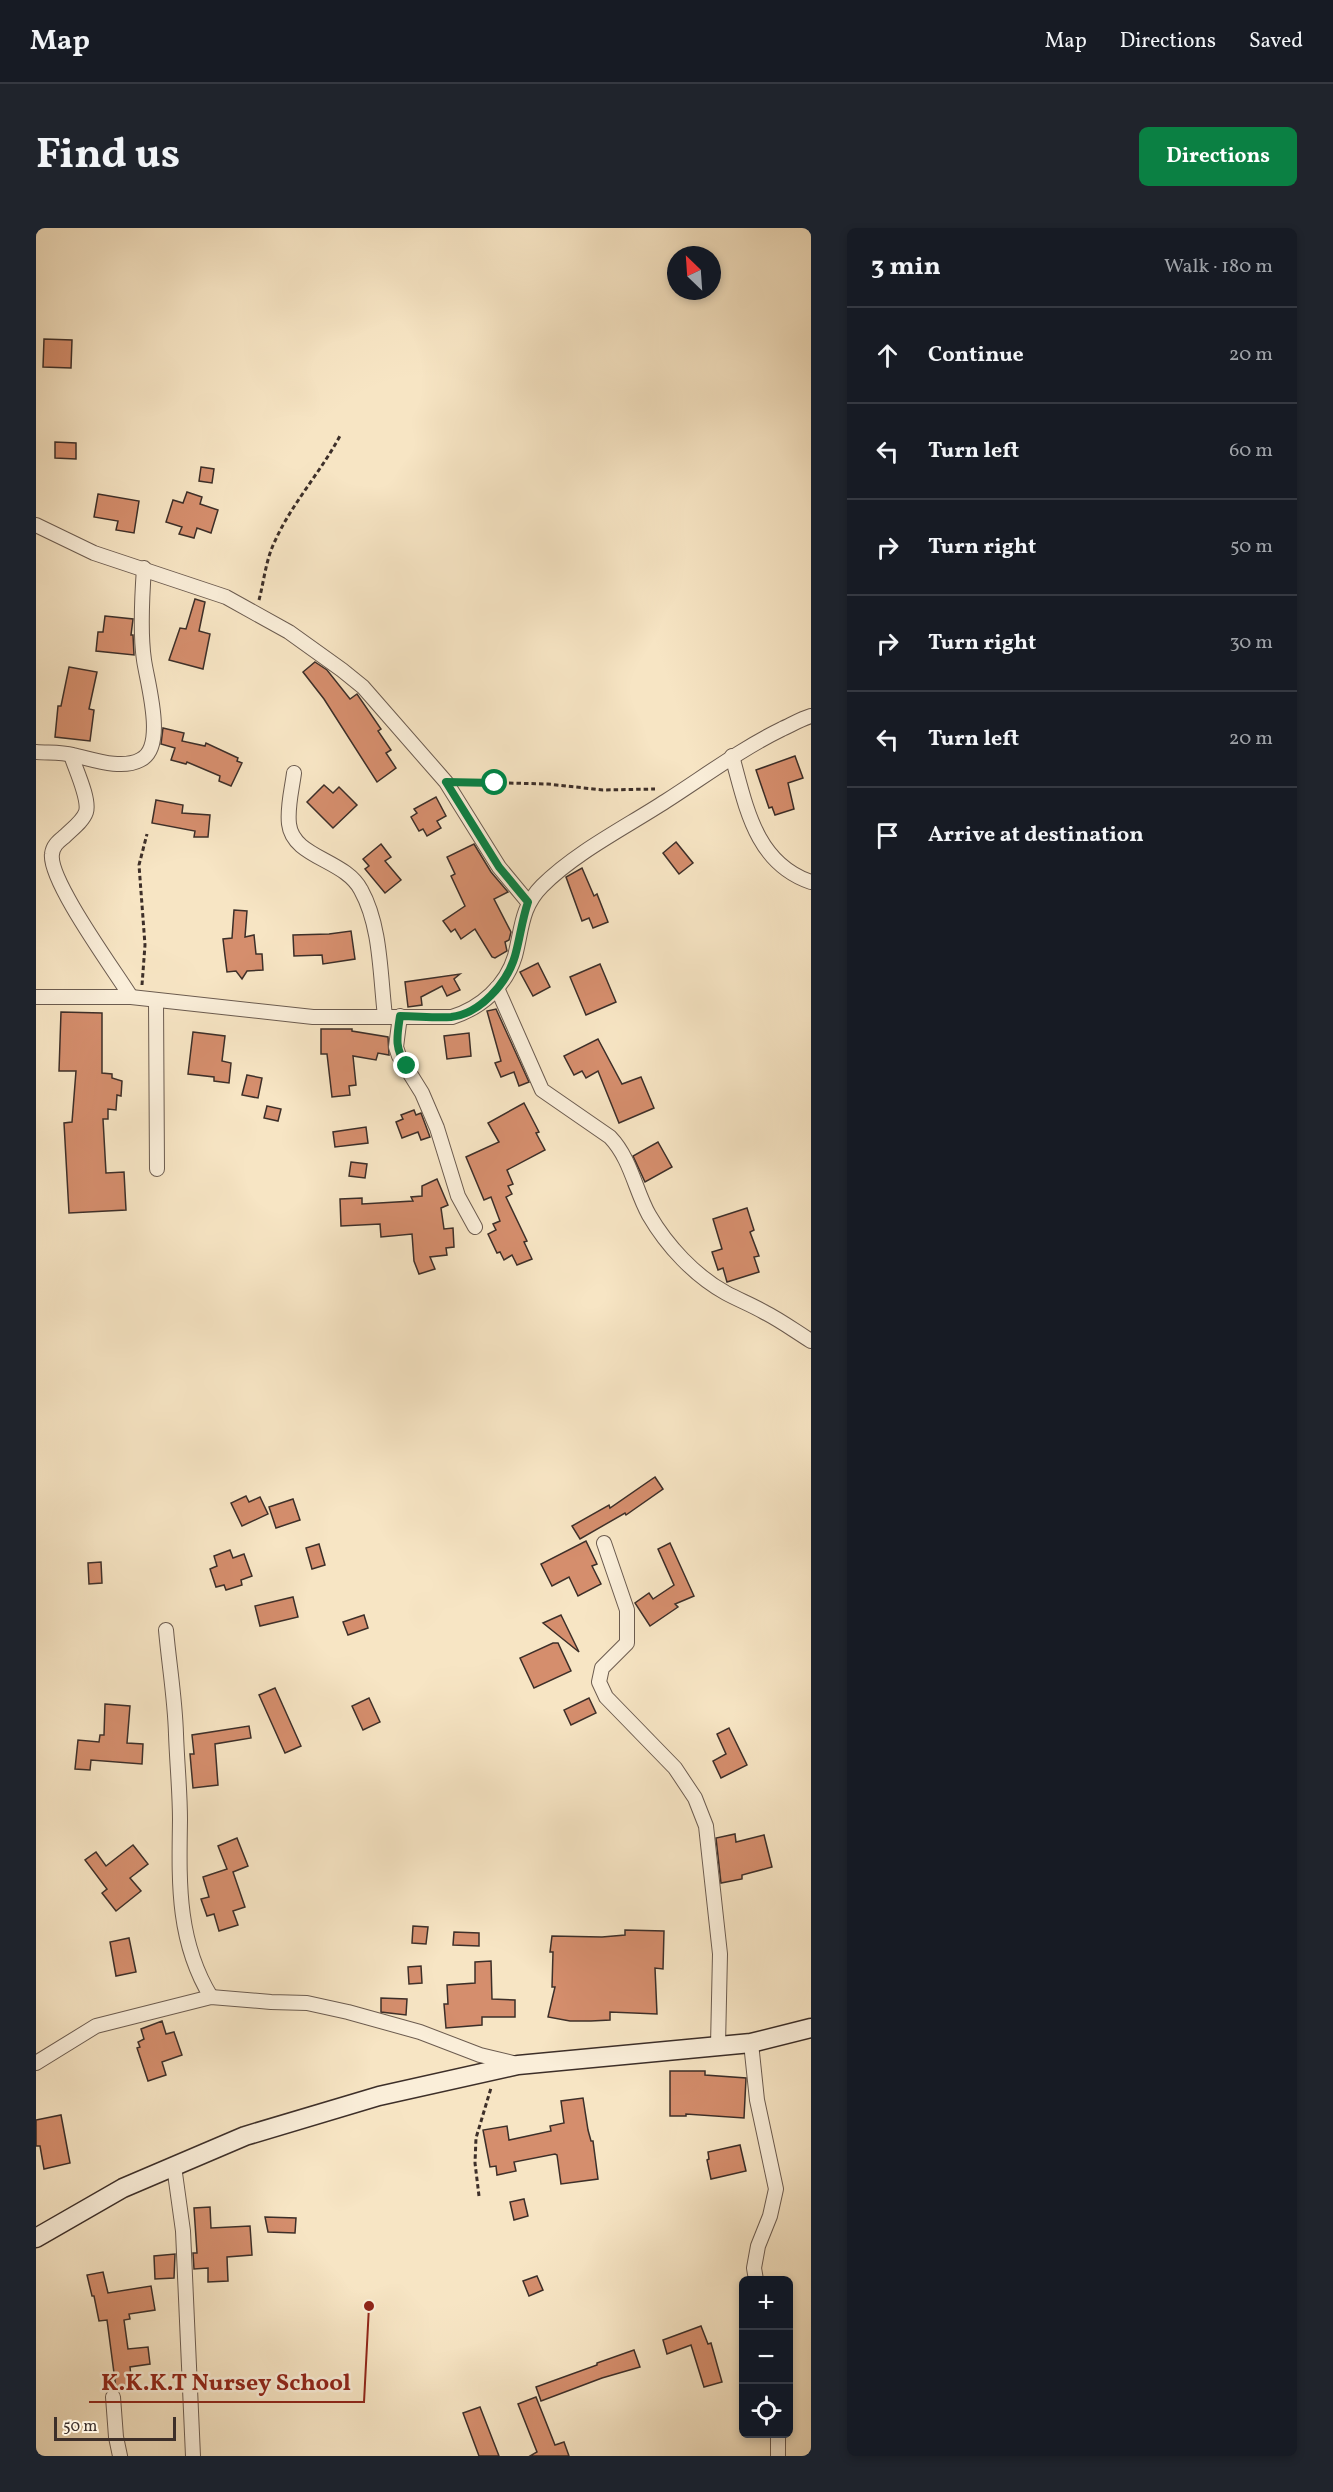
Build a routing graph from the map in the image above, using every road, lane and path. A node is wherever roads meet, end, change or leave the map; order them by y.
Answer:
1 (341, 434) dead end
2 (36, 525) edge
3 (144, 568) junction
4 (256, 614) junction
5 (811, 716) edge
6 (36, 752) edge
7 (71, 755) junction
8 (732, 756) junction
9 (294, 773) dead end
10 (446, 782) junction
11 (687, 788) junction
12 (147, 834) dead end
13 (811, 882) edge
14 (528, 902) junction
15 (497, 988) junction
16 (36, 997) edge
17 (136, 998) junction
18 (156, 1001) junction
19 (385, 1016) junction
20 (400, 1016) junction
21 (157, 1169) dead end
22 (475, 1227) dead end
23 (811, 1341) edge
24 (604, 1543) dead end
25 (166, 1630) dead end
26 (211, 1996) junction
27 (811, 2028) edge
28 (751, 2043) junction
29 (718, 2045) junction
30 (36, 2063) edge
31 (518, 2065) junction
32 (496, 2069) junction
33 (174, 2166) junction
34 (479, 2196) dead end
35 (36, 2238) edge
36 (755, 2276) edge
37 (113, 2397) dead end
38 (778, 2438) edge
39 (120, 2456) edge
40 (193, 2456) edge
41 (778, 2456) edge

1 - 4 path
2 - 3 street
3 - 4 street
3 - 7 street
4 - 10 street
5 - 8 street
6 - 7 street
7 - 17 street
8 - 11 street
8 - 13 street
9 - 19 street
10 - 11 path
10 - 14 street
11 - 14 street
12 - 17 path
14 - 15 street
15 - 20 street
15 - 23 street
16 - 17 street
17 - 18 street
18 - 19 street
18 - 21 street
19 - 20 street
20 - 22 street
24 - 29 street
25 - 26 street
26 - 30 street
26 - 31 street
27 - 28 street
28 - 29 street
28 - 36 street
29 - 31 street
31 - 32 street
32 - 33 street
32 - 34 path
33 - 35 street
33 - 40 street
37 - 39 street
38 - 41 street

